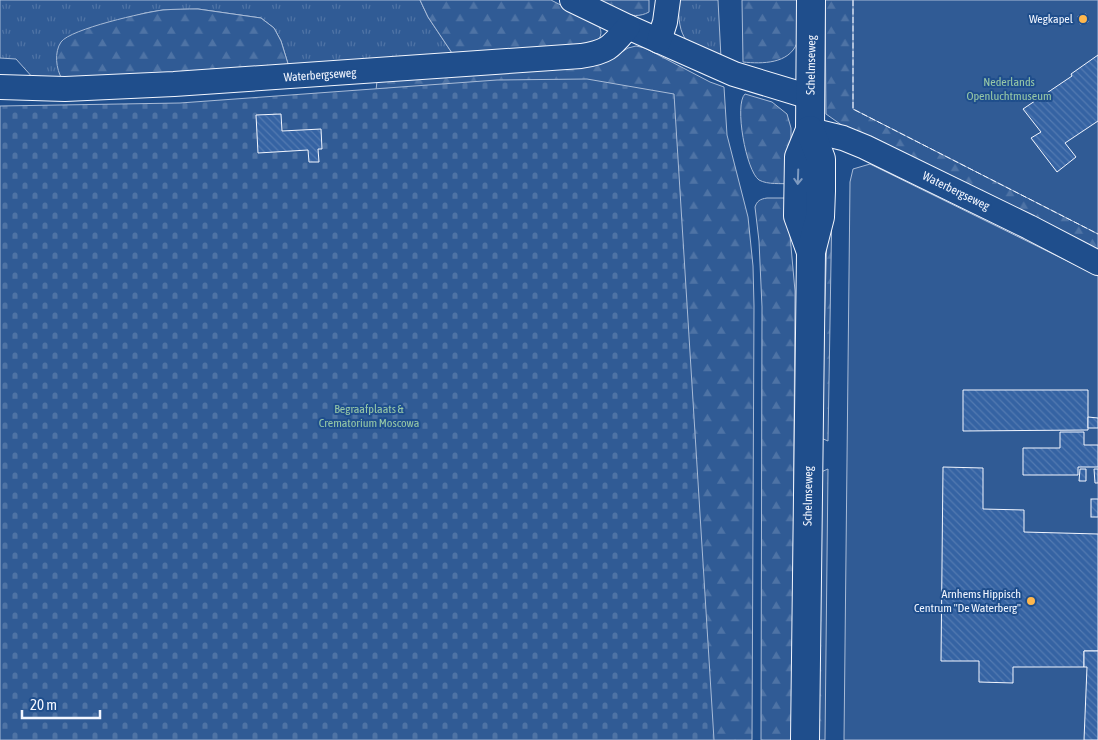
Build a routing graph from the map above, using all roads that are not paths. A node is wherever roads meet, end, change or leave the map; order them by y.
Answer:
1 (572, 0) edge
2 (668, 0) edge
3 (811, 0) edge
4 (628, 27) junction
5 (659, 41) junction
6 (0, 87) edge
7 (810, 97) junction
8 (810, 130) junction
9 (1098, 263) edge
10 (805, 740) edge

1 - 4 street
2 - 5 street
3 - 7 main road, Schelmseweg
4 - 5 street
4 - 6 street, Waterbergseweg
5 - 7 street
7 - 8 main road, Schelmseweg
8 - 9 street, Waterbergseweg
8 - 10 main road, Schelmseweg

